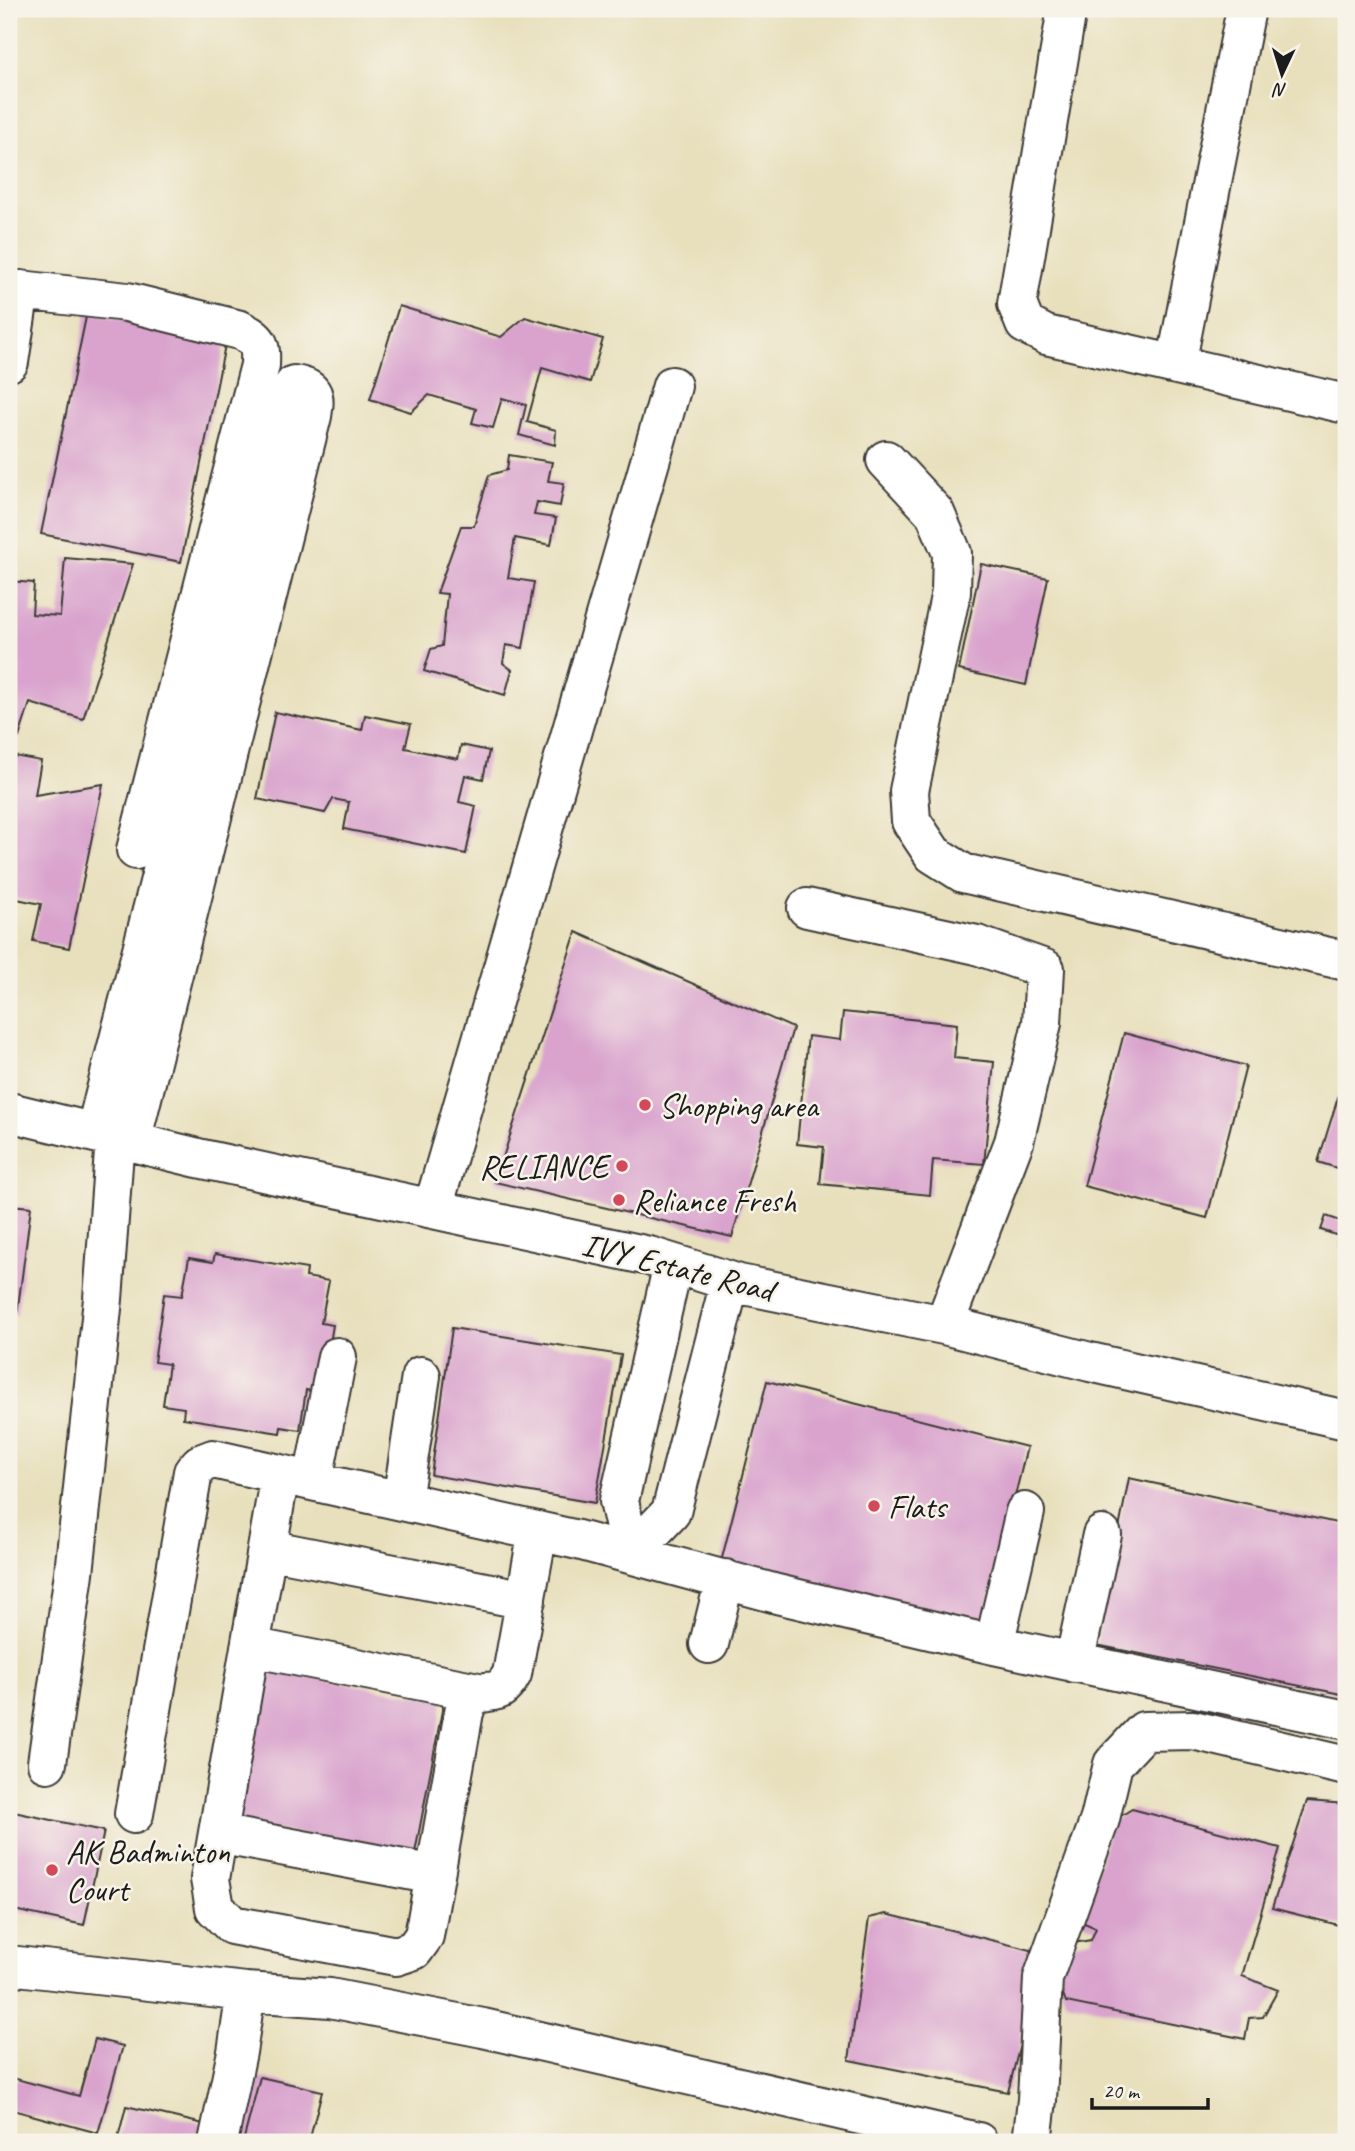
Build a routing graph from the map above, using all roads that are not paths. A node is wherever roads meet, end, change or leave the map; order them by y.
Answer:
1 (1067, 9) edge
2 (1246, 9) edge
3 (9, 362) edge
4 (1176, 365) junction
5 (672, 386) dead end
6 (1346, 404) edge
7 (886, 460) dead end
8 (195, 749) junction
9 (136, 850) dead end
10 (807, 908) dead end
11 (1346, 961) edge
12 (9, 1112) edge
13 (113, 1138) junction
14 (433, 1208) junction
15 (673, 1264) junction
16 (730, 1282) junction
17 (943, 1325) junction
18 (337, 1357) dead end
19 (421, 1377) dead end
20 (1346, 1420) edge
21 (297, 1477) junction
22 (402, 1501) junction
23 (1025, 1512) dead end
24 (538, 1531) junction
25 (1102, 1535) dead end
26 (267, 1549) junction
27 (631, 1553) junction
28 (725, 1579) junction
29 (526, 1600) junction
30 (709, 1644) dead end
31 (994, 1645) junction
32 (250, 1647) junction
33 (1074, 1663) junction
34 (478, 1692) junction
35 (1346, 1720) edge
36 (47, 1763) dead end
37 (1346, 1766) edge
38 (134, 1814) dead end
39 (218, 1834) junction
40 (435, 1875) junction
41 (9, 1965) edge
42 (246, 1992) junction
43 (218, 2142) edge
44 (978, 2142) edge
45 (1032, 2142) edge

1 - 4 street
2 - 4 street
3 - 8 street
4 - 6 street
5 - 14 street
7 - 11 street
8 - 8 street
8 - 9 street
8 - 13 street
10 - 17 street
12 - 13 street, IVY Estate Road
13 - 14 street, IVY Estate Road
13 - 36 street
14 - 15 street, IVY Estate Road
15 - 16 street, IVY Estate Road
15 - 27 street
16 - 17 street, IVY Estate Road
16 - 27 street
17 - 20 street, IVY Estate Road
18 - 21 street
19 - 22 street
21 - 22 street
21 - 26 street
21 - 38 street
22 - 24 street
23 - 31 street
24 - 27 street
24 - 29 street
25 - 33 street
26 - 29 street
26 - 32 street
27 - 28 street
28 - 30 street
28 - 31 street
29 - 34 street
31 - 33 street
32 - 34 street
32 - 39 street
33 - 35 street
34 - 40 street
37 - 45 street
39 - 40 street
39 - 40 street
41 - 42 street
42 - 43 street
42 - 44 street

